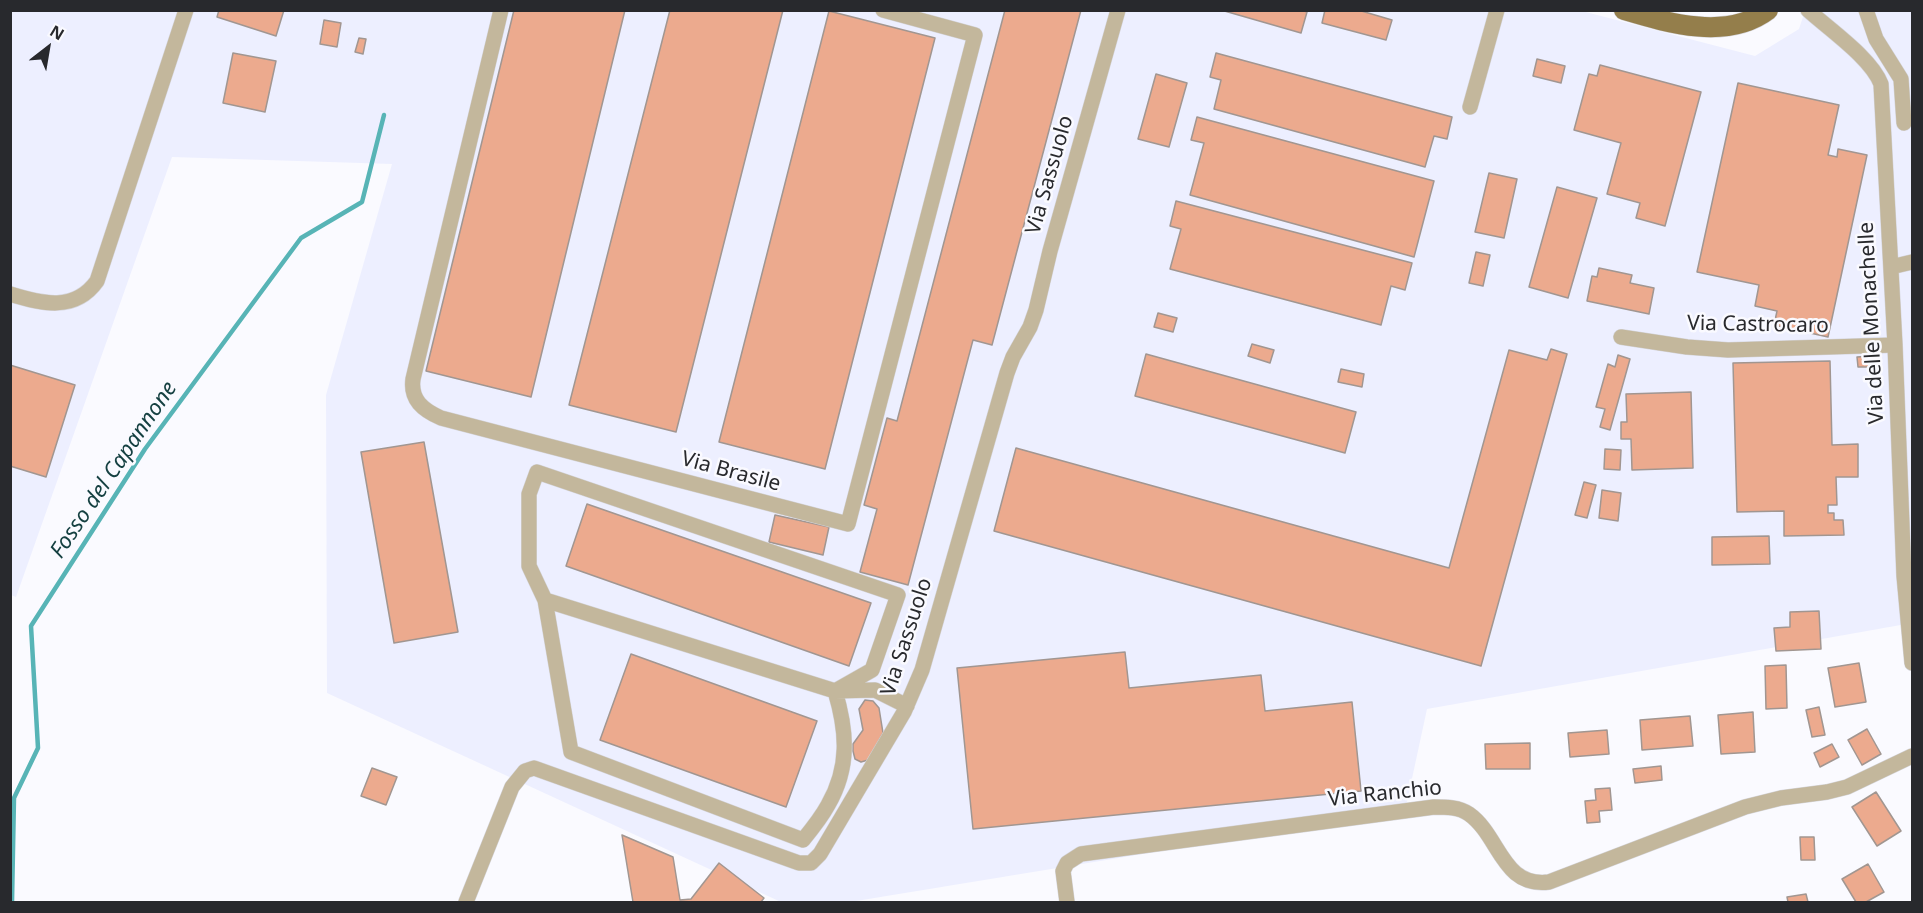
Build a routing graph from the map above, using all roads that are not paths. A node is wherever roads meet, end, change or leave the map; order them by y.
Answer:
1 (186, 10) edge
2 (501, 10) edge
3 (883, 10) edge
4 (1118, 10) edge
5 (1497, 10) edge
6 (1624, 10) edge
7 (1767, 10) edge
8 (1808, 10) edge
9 (1866, 10) edge
10 (1470, 107) dead end
11 (1904, 123) dead end
12 (1912, 262) edge
13 (1891, 267) junction
14 (10, 294) edge
15 (1621, 337) dead end
16 (1895, 345) junction
17 (1907, 527) edge
18 (545, 600) junction
19 (1912, 663) edge
20 (835, 691) junction
21 (907, 706) junction
22 (1912, 756) edge
23 (466, 903) edge
24 (1067, 903) edge

1 - 14 street
2 - 3 street, Via Brasile
4 - 21 street, Via Sassuolo
5 - 10 street
6 - 7 main road
8 - 13 street, Via delle Monachelle
9 - 11 street
12 - 13 street
13 - 16 street, Via delle Monachelle
15 - 16 street, Via Castrocaro
16 - 17 street, Via delle Monachelle
17 - 19 street, Via delle Monachelle
18 - 20 street
18 - 20 street
18 - 20 street
20 - 21 street
21 - 23 street, Via Sassuolo
22 - 24 street, Via Ranchio

